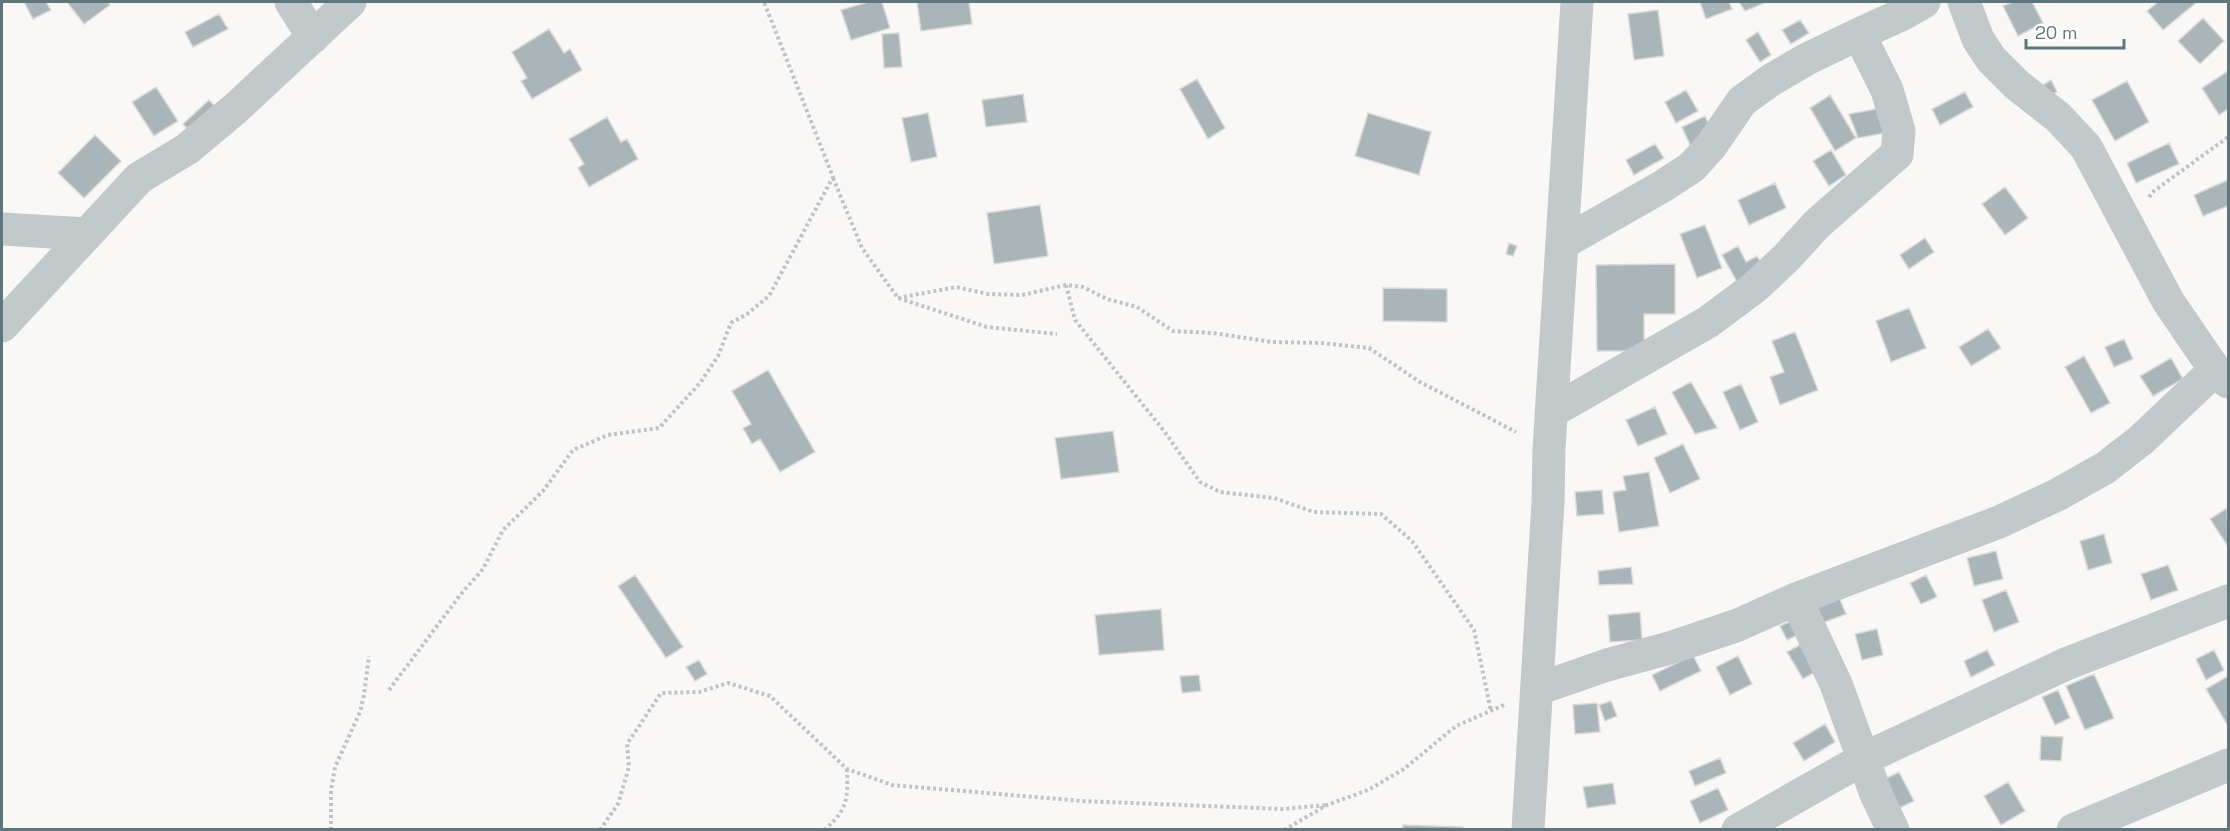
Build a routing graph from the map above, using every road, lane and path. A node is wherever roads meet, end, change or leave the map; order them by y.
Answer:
1 (291, 2) edge
2 (350, 2) edge
3 (764, 2) edge
4 (1577, 2) edge
5 (1924, 2) edge
6 (1964, 2) edge
7 (1859, 34) junction
8 (313, 37) junction
9 (2229, 137) edge
10 (833, 177) junction
11 (2127, 222) junction
12 (2, 229) edge
13 (87, 234) junction
14 (1563, 243) junction
15 (1066, 285) junction
16 (898, 298) junction
17 (2, 326) edge
18 (1057, 334) dead end
19 (2222, 376) edge
20 (1553, 411) junction
21 (1549, 449) junction
22 (1796, 599) junction
23 (2229, 601) edge
24 (369, 656) dead end
25 (1538, 689) junction
26 (389, 690) dead end
27 (1491, 711) junction
28 (1865, 758) junction
29 (2229, 765) edge
30 (847, 769) junction
31 (1327, 805) junction
32 (331, 830) edge
33 (600, 830) edge
34 (824, 830) edge
35 (1284, 830) edge
36 (1528, 830) edge
37 (1738, 830) edge
38 (1893, 830) edge
39 (2073, 830) edge

1 - 8 street
2 - 8 street
3 - 10 path
4 - 14 street
5 - 7 street
6 - 11 street
7 - 14 street
7 - 20 street
8 - 13 street
9 - 11 path
10 - 16 path
10 - 26 path
11 - 19 street
12 - 13 street
13 - 17 street
14 - 20 street
15 - 16 path
15 - 21 path
15 - 27 path
16 - 18 path
19 - 22 street
20 - 21 street
21 - 25 street
22 - 25 street
22 - 28 street
23 - 28 street
24 - 32 path
25 - 27 path
25 - 36 street
27 - 31 path
28 - 37 street
28 - 38 street
29 - 39 street
30 - 31 path
30 - 33 path
30 - 34 path
31 - 35 path

